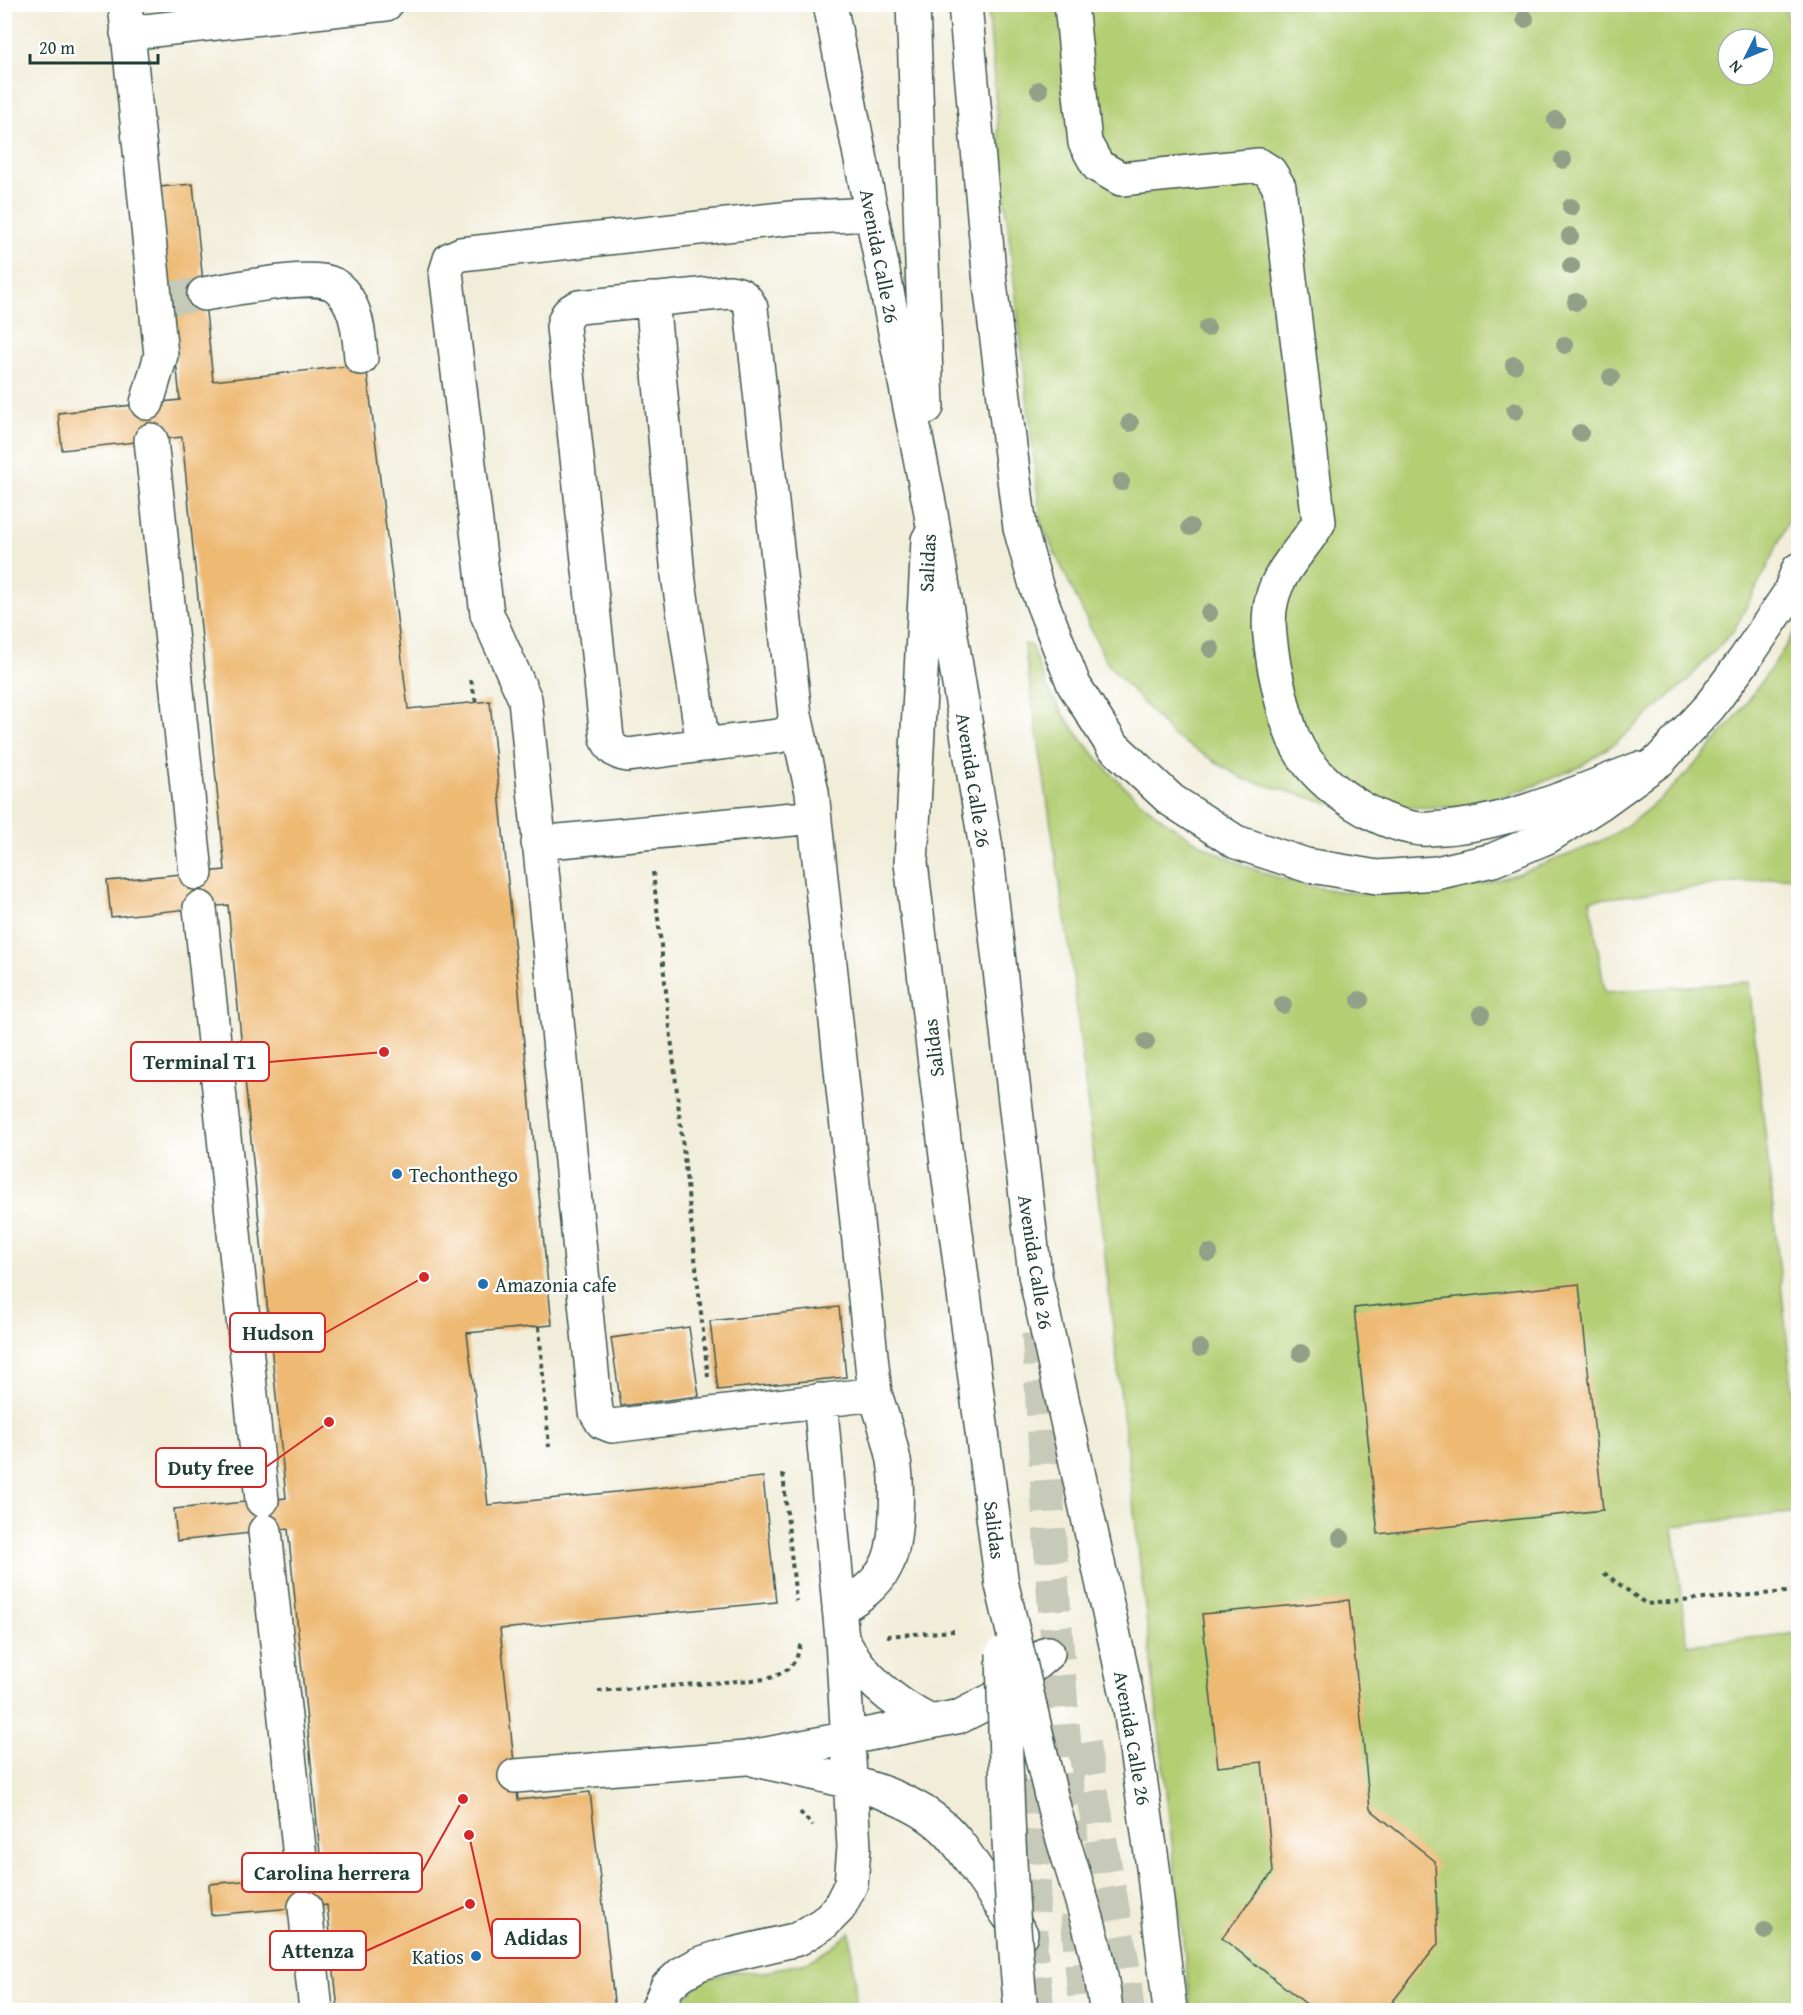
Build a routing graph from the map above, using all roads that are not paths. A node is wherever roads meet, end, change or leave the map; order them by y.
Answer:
1 (386, 4) edge
2 (830, 4) edge
3 (913, 4) edge
4 (965, 4) edge
5 (1071, 4) edge
6 (126, 19) edge
7 (872, 214) junction
8 (204, 294) tunnel mouth
9 (652, 299) junction
10 (361, 358) dead end
11 (147, 403) dead end
12 (151, 440) dead end
13 (930, 508) junction
14 (1798, 570) edge
15 (795, 715) junction
16 (703, 746) junction
17 (1660, 760) junction
18 (814, 817) junction
19 (538, 843) junction
20 (196, 873) dead end
21 (200, 908) dead end
22 (875, 1394) junction
23 (820, 1400) junction
24 (1002, 1585) junction
25 (840, 1624) junction
26 (1048, 1653) dead end
27 (930, 1722) junction
28 (848, 1738) junction
29 (746, 1758) junction
30 (515, 1776) dead end
31 (851, 1783) junction
32 (1031, 1948) dead end
33 (316, 2010) edge
34 (657, 2010) edge
35 (1021, 2010) edge
36 (1106, 2010) edge
37 (1170, 2010) edge

1 - 6 main road
2 - 7 main road, Avenida Calle 26
3 - 13 main road, Avenida Calle 26
4 - 17 main road
5 - 17 main road
6 - 11 main road
7 - 13 main road, Avenida Calle 26
7 - 19 main road
8 - 10 main road
9 - 15 main road
9 - 16 main road
9 - 16 main road
12 - 20 main road
13 - 24 main road, Salidas
13 - 37 main road, Avenida Calle 26
14 - 17 main road
15 - 16 main road
15 - 18 main road
18 - 19 main road
18 - 22 main road
19 - 23 main road
21 - 33 main road
22 - 23 main road
22 - 25 main road
23 - 25 main road
24 - 35 main road, Salidas, bridge
24 - 36 main road, Salidas, bridge
25 - 27 main road
25 - 28 main road
26 - 27 main road
27 - 28 main road
28 - 29 main road
28 - 31 main road
29 - 30 main road
29 - 31 main road
31 - 32 main road
31 - 34 main road

